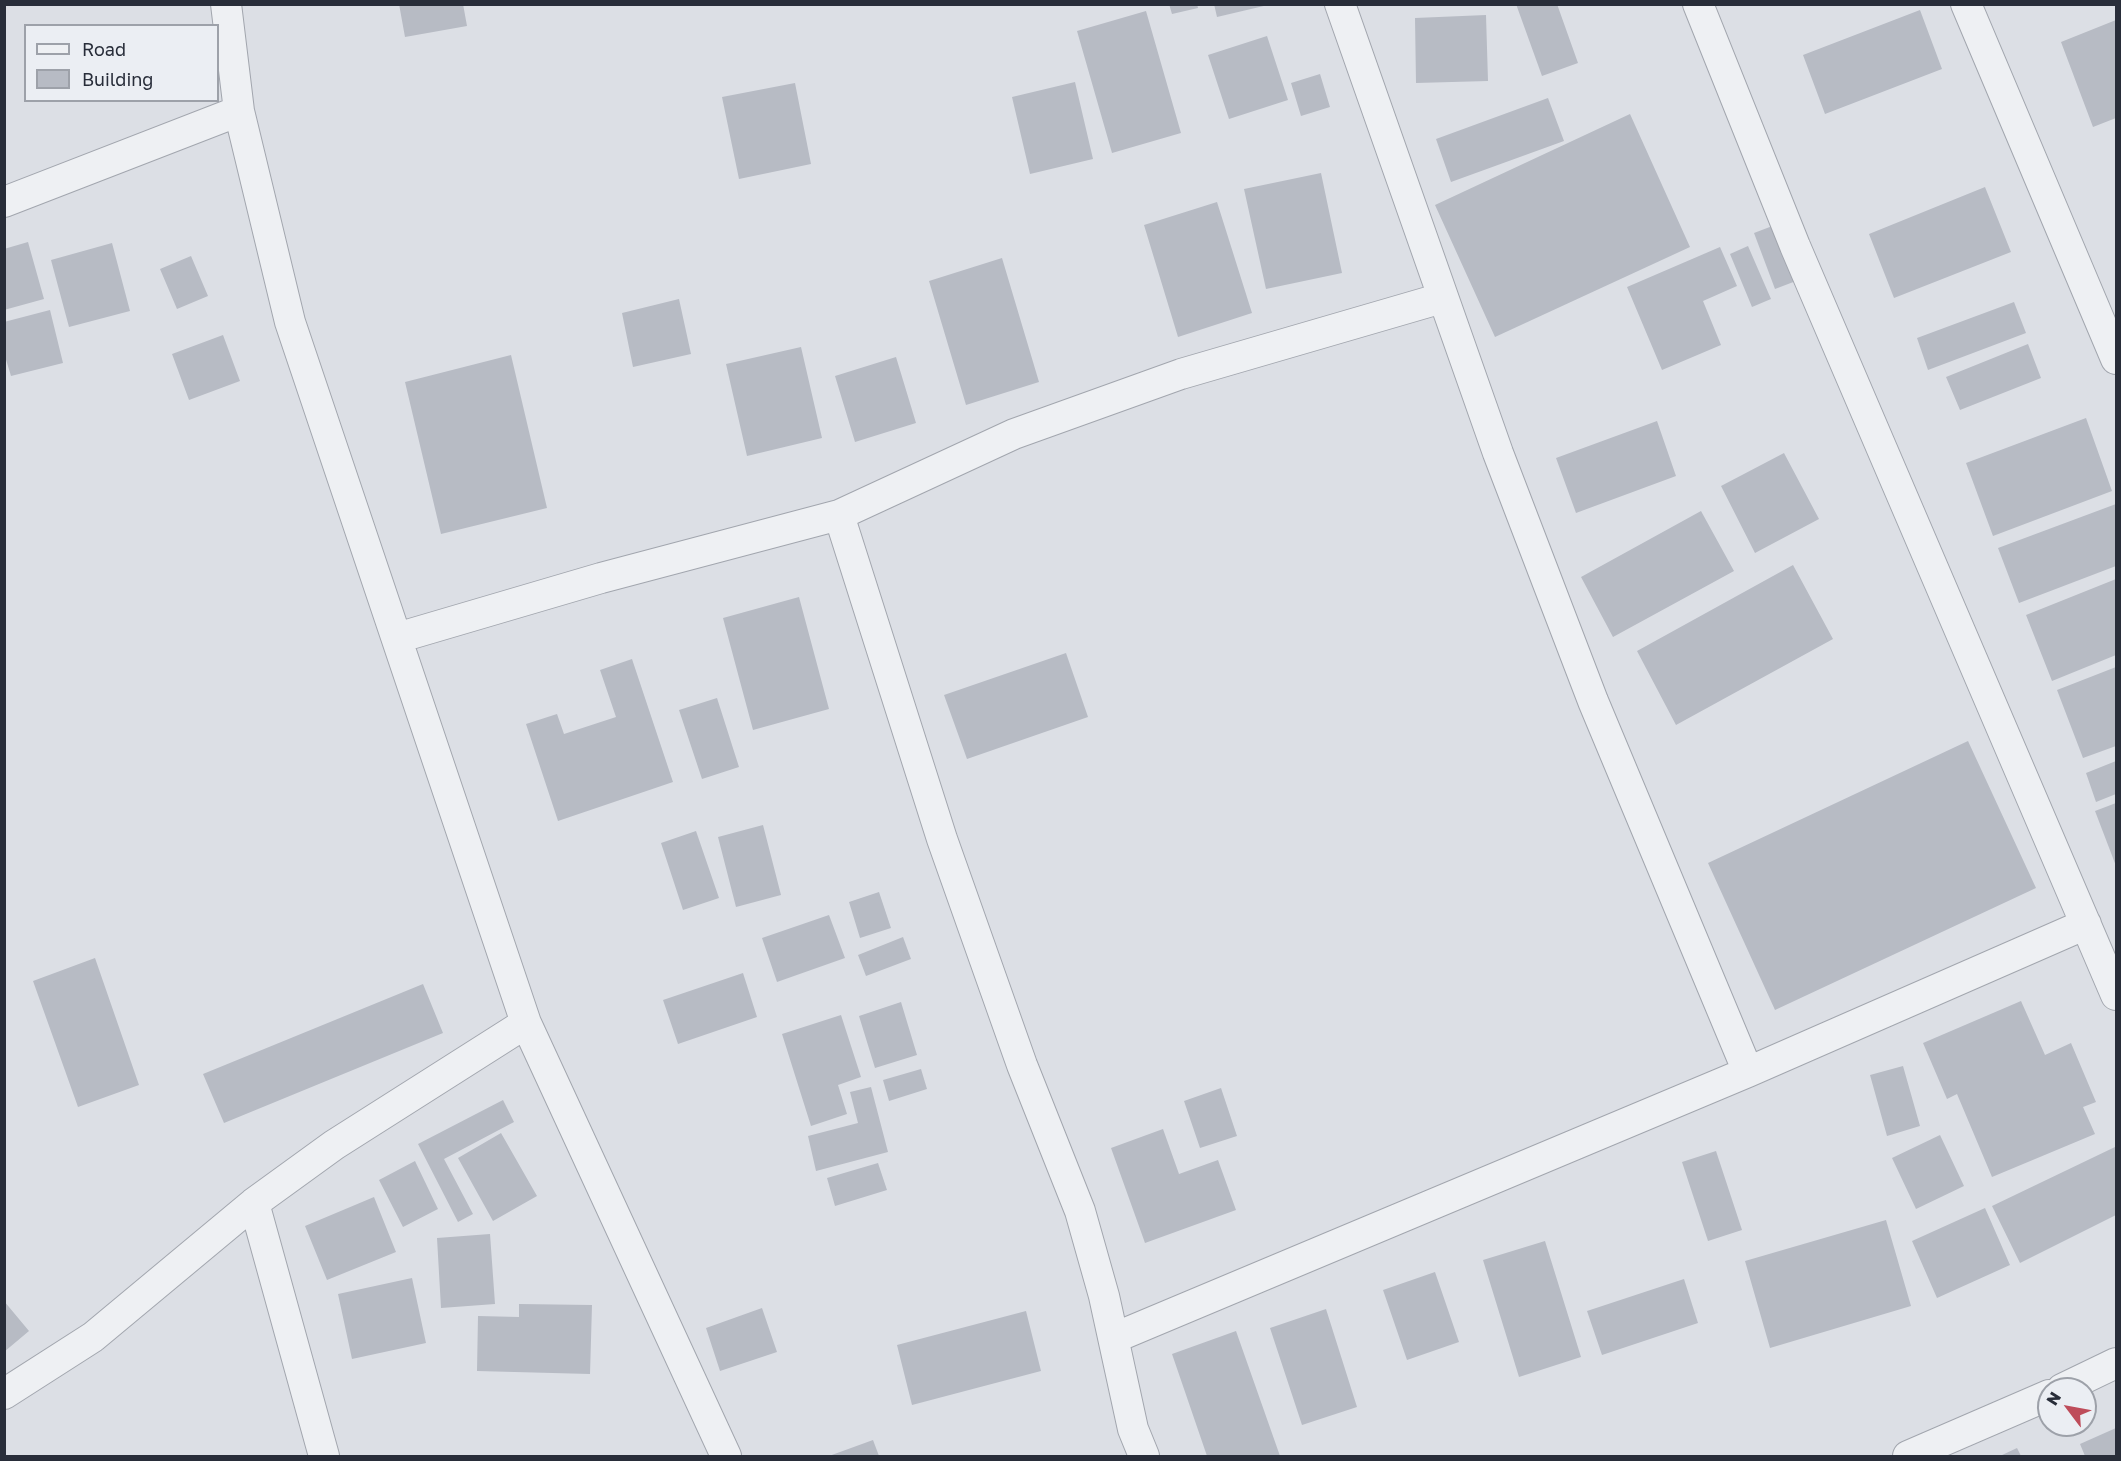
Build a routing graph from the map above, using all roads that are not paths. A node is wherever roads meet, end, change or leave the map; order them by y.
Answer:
1 (226, 4) edge
2 (1340, 4) edge
3 (1698, 4) edge
4 (1966, 4) edge
5 (239, 111) junction
6 (4, 202) edge
7 (1442, 297) junction
8 (2116, 359) edge
9 (839, 515) junction
10 (397, 638) junction
11 (2086, 924) junction
12 (2116, 995) edge
13 (526, 1023) junction
14 (1748, 1072) junction
15 (254, 1203) junction
16 (1114, 1338) junction
17 (2116, 1363) edge
18 (2087, 1377) edge
19 (4, 1394) edge
20 (2037, 1400) edge
21 (324, 1456) edge
22 (726, 1456) edge
23 (1144, 1456) edge
24 (1908, 1456) edge

1 - 5 street
2 - 7 street
3 - 11 street
4 - 8 street
5 - 6 street
5 - 10 street
7 - 9 street
7 - 14 street
9 - 10 street
9 - 16 street
10 - 13 street
11 - 12 street
11 - 14 street
13 - 15 street
13 - 22 street
14 - 16 street
15 - 19 street
15 - 21 street
16 - 23 street
17 - 18 street
20 - 24 street

